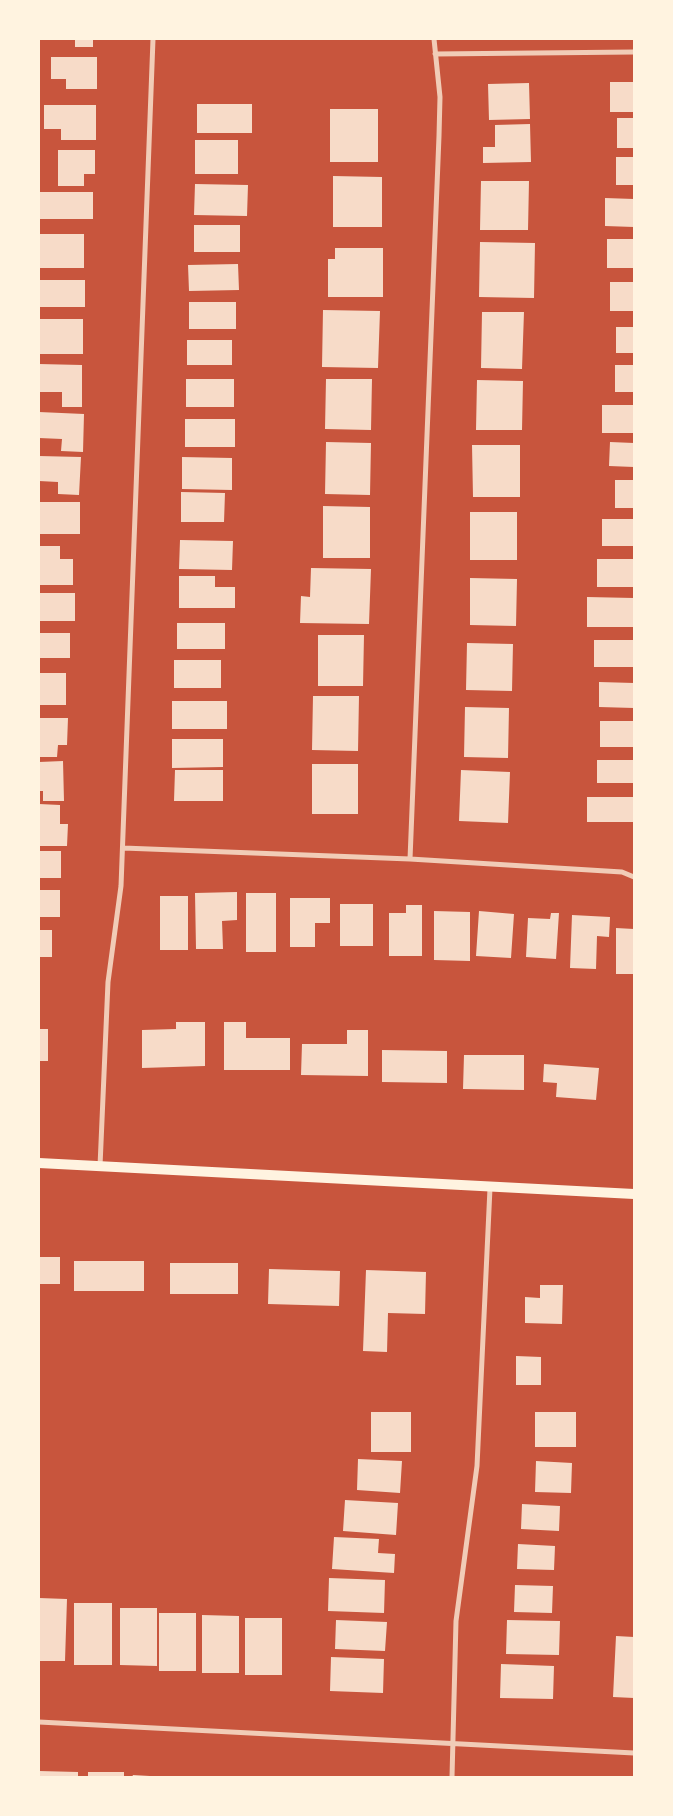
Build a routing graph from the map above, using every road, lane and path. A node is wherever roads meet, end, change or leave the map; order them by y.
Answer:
1 (153, 39) edge
2 (434, 39) edge
3 (634, 52) edge
4 (435, 54) junction
5 (123, 848) junction
6 (410, 859) junction
7 (634, 877) edge
8 (39, 1163) edge
9 (100, 1166) junction
10 (490, 1188) junction
11 (634, 1194) edge
12 (39, 1722) edge
13 (453, 1743) junction
14 (634, 1753) edge
15 (452, 1777) edge

1 - 5 street
2 - 4 street
3 - 4 street
4 - 6 street
5 - 6 street
5 - 9 street
6 - 7 street
8 - 9 main road
9 - 10 main road
10 - 11 main road
10 - 13 street
12 - 13 street
13 - 14 street
13 - 15 street

